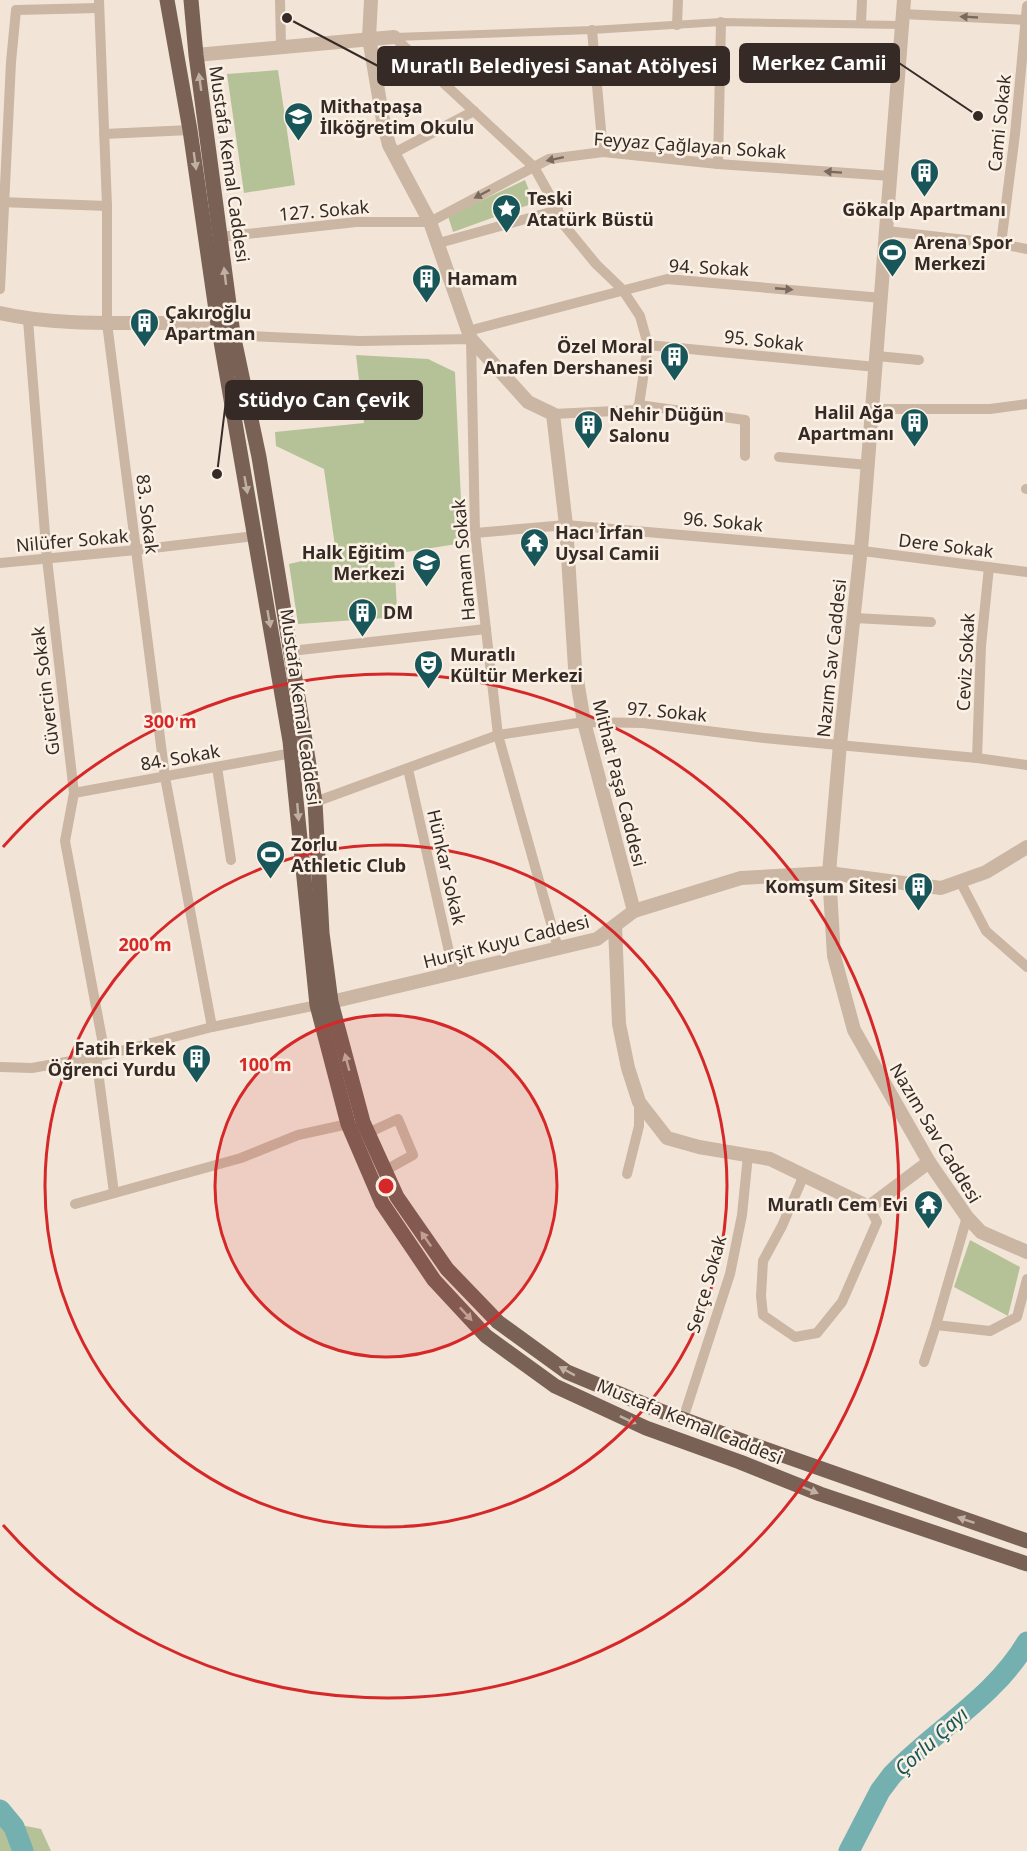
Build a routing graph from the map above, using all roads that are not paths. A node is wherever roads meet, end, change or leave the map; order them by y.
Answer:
1 (167, 0) edge
2 (192, 0) edge
3 (280, 0) edge
4 (370, 0) edge
5 (678, 0) edge
6 (862, 0) edge
7 (99, 4) edge
8 (1027, 6) edge
9 (902, 13) edge
10 (1027, 20) edge
11 (721, 22) junction
12 (861, 23) junction
13 (677, 25) junction
14 (592, 30) junction
15 (394, 37) junction
16 (369, 38) junction
17 (281, 46) junction
18 (196, 55) junction
19 (5, 62) edge
20 (474, 111) junction
21 (190, 130) junction
22 (104, 134) junction
23 (1015, 134) junction
24 (1027, 135) edge
25 (603, 152) junction
26 (394, 153) junction
27 (717, 164) junction
28 (534, 167) junction
29 (891, 176) junction
30 (2, 202) edge
31 (107, 206) junction
32 (558, 210) junction
33 (430, 222) junction
34 (887, 231) junction
35 (220, 237) junction
36 (439, 243) junction
37 (1001, 244) junction
38 (1027, 249) edge
39 (0, 289) edge
40 (622, 289) junction
41 (882, 298) junction
42 (0, 314) edge
43 (28, 320) junction
44 (107, 323) junction
45 (218, 324) junction
46 (233, 334) junction
47 (470, 335) junction
48 (648, 345) junction
49 (919, 360) dead end
50 (877, 362) junction
51 (1027, 404) edge
52 (637, 408) junction
53 (873, 409) junction
54 (553, 414) junction
55 (745, 456) dead end
56 (259, 457) junction
57 (779, 457) dead end
58 (241, 458) junction
59 (868, 465) junction
60 (566, 525) junction
61 (475, 533) junction
62 (255, 536) junction
63 (136, 550) junction
64 (861, 551) junction
65 (276, 558) junction
66 (46, 559) junction
67 (259, 561) junction
68 (0, 563) edge
69 (989, 567) junction
70 (1027, 572) edge
71 (854, 618) junction
72 (931, 622) dead end
73 (486, 629) junction
74 (291, 651) junction
75 (584, 722) junction
76 (498, 735) junction
77 (840, 744) junction
78 (292, 753) junction
79 (977, 758) junction
80 (1027, 765) edge
81 (217, 767) junction
82 (408, 769) junction
83 (165, 777) junction
84 (74, 793) junction
85 (315, 802) junction
86 (1027, 847) edge
87 (231, 860) dead end
88 (829, 873) junction
89 (960, 881) junction
90 (634, 911) junction
91 (615, 926) junction
92 (558, 948) junction
93 (1027, 967) edge
94 (454, 974) junction
95 (324, 1004) junction
96 (212, 1027) junction
97 (100, 1056) junction
98 (0, 1067) edge
99 (639, 1102) junction
100 (348, 1124) junction
101 (368, 1133) junction
102 (748, 1155) junction
103 (929, 1162) junction
104 (384, 1171) junction
105 (627, 1174) dead end
106 (804, 1175) junction
107 (114, 1193) junction
108 (75, 1204) dead end
109 (869, 1207) junction
110 (967, 1217) junction
111 (1027, 1252) edge
112 (1027, 1279) edge
113 (936, 1325) junction
114 (924, 1362) dead end
115 (683, 1419) junction
116 (1024, 1540) edge
117 (1021, 1562) edge

1 - 21 main road, Mustafa Kemal Caddesi
2 - 18 main road, Mustafa Kemal Caddesi
3 - 17 street
4 - 16 street
5 - 13 street
6 - 12 street
7 - 19 street
7 - 22 street, 83. Sokak
8 - 10 street, Cami Sokak
10 -> 9 street
9 - 12 street
9 - 29 street, Nazım Sav Caddesi
10 - 23 street, Cami Sokak
11 - 12 street
11 - 13 street
11 - 27 street
13 - 14 street
14 - 15 street
14 - 25 street
15 - 16 street
15 - 20 street
16 - 17 street
16 - 26 street
17 - 18 street
35 -> 18 main road, Mustafa Kemal Caddesi
19 - 30 street
20 - 26 street
20 - 28 street
21 - 22 street
21 -> 45 main road, Mustafa Kemal Caddesi
22 - 31 street, 83. Sokak
23 - 24 street
23 - 37 street, Cami Sokak
25 - 27 street, Feyyaz Çağlayan Sokak
25 -> 28 street, Feyyaz Çağlayan Sokak
26 - 33 street
29 -> 27 street, Feyyaz Çağlayan Sokak
28 - 32 street
28 -> 33 street, Feyyaz Çağlayan Sokak
29 - 34 street, Nazım Sav Caddesi
30 - 31 street
30 - 39 street
31 - 44 street, 83. Sokak
32 - 36 street
32 - 40 street
33 - 35 street, 127. Sokak
33 - 36 street
34 - 37 street
34 - 41 street, Nazım Sav Caddesi
46 -> 35 main road, Mustafa Kemal Caddesi
36 - 47 street
37 - 38 street
40 -> 41 street, 94. Sokak
40 - 47 street, 94. Sokak
40 - 48 street
41 - 50 street, Nazım Sav Caddesi
42 - 43 street
43 - 44 street
43 - 66 street, Güvercin Sokak
44 - 45 street
44 - 63 street, 83. Sokak
45 - 46 main road
45 - 58 main road, Mustafa Kemal Caddesi
46 - 47 street, 94. Sokak
46 - 56 main road, Mustafa Kemal Caddesi
47 - 54 street
47 - 61 street, Hamam Sokak
48 - 50 street, 95. Sokak
48 - 52 street
49 - 50 street, 95. Sokak
50 - 53 street, Nazım Sav Caddesi
51 - 53 street
52 - 54 street
52 - 55 street
53 - 59 street, Nazım Sav Caddesi
54 - 60 street, Mithat Paşa Caddesi
56 - 58 main road
56 - 65 main road, Mustafa Kemal Caddesi
57 - 59 street
58 -> 62 main road, Mustafa Kemal Caddesi
59 - 64 street, Nazım Sav Caddesi
60 - 61 street, 96. Sokak
60 - 64 street, 96. Sokak
60 - 75 street, Mithat Paşa Caddesi
61 - 73 street, Hamam Sokak
62 - 63 street, Nilüfer Sokak
62 - 67 main road, Mustafa Kemal Caddesi
63 - 66 street, Nilüfer Sokak
63 - 83 street, 83. Sokak
64 - 69 street, Dere Sokak
64 - 71 street, Nazım Sav Caddesi
65 - 67 main road
65 - 74 main road, Mustafa Kemal Caddesi
66 - 68 street, Nilüfer Sokak
66 - 84 street, Güvercin Sokak
67 -> 78 main road, Mustafa Kemal Caddesi
69 - 70 street, Dere Sokak
69 - 79 street, Ceviz Sokak
71 - 72 street
71 - 77 street, Nazım Sav Caddesi
73 - 74 street
73 - 76 street, Hamam Sokak
74 - 85 main road, Mustafa Kemal Caddesi
75 - 76 street, 97. Sokak
75 - 77 street, 97. Sokak
75 - 90 street, Mithat Paşa Caddesi
76 - 82 street, 97. Sokak
76 - 92 street, Hamam Sokak
77 - 79 street, 97. Sokak
77 - 88 street, Nazım Sav Caddesi
78 - 81 street, 84. Sokak
78 -> 95 main road, Mustafa Kemal Caddesi
79 - 80 street, 97. Sokak
81 - 83 street, 84. Sokak
81 - 87 street
82 - 85 street, 97. Sokak
82 - 94 street, Hünkar Sokak
83 - 84 street, 84. Sokak
83 - 96 street, 83. Sokak
84 - 97 street, Güvercin Sokak
85 - 95 main road, Mustafa Kemal Caddesi
86 - 89 street, Hurşit Kuyu Caddesi
88 - 89 street, Hurşit Kuyu Caddesi
88 - 90 street, Hurşit Kuyu Caddesi
88 - 103 street, Nazım Sav Caddesi
89 - 93 street
90 - 91 street, Hurşit Kuyu Caddesi
91 - 92 street, Hurşit Kuyu Caddesi
91 - 99 street
92 - 94 street, Hurşit Kuyu Caddesi
94 - 95 street, Hurşit Kuyu Caddesi
95 - 96 street
95 - 100 main road, Mustafa Kemal Caddesi
101 -> 95 main road, Mustafa Kemal Caddesi
96 - 97 street
97 - 98 street
97 - 107 street, Güvercin Sokak
99 - 102 street
99 - 105 street
100 - 107 street
100 -> 117 main road, Mustafa Kemal Caddesi
101 - 104 main road, Mustafa Kemal Caddesi
101 - 104 street
102 - 106 street
102 - 115 street, Serçe Sokak
103 - 109 street
103 - 110 street, Nazım Sav Caddesi
115 -> 104 main road, Mustafa Kemal Caddesi
106 - 109 street
106 - 109 street
107 - 108 street
110 - 111 street, Nazım Sav Caddesi
110 - 113 street
112 - 113 street
113 - 114 street
116 -> 115 main road, Mustafa Kemal Caddesi

